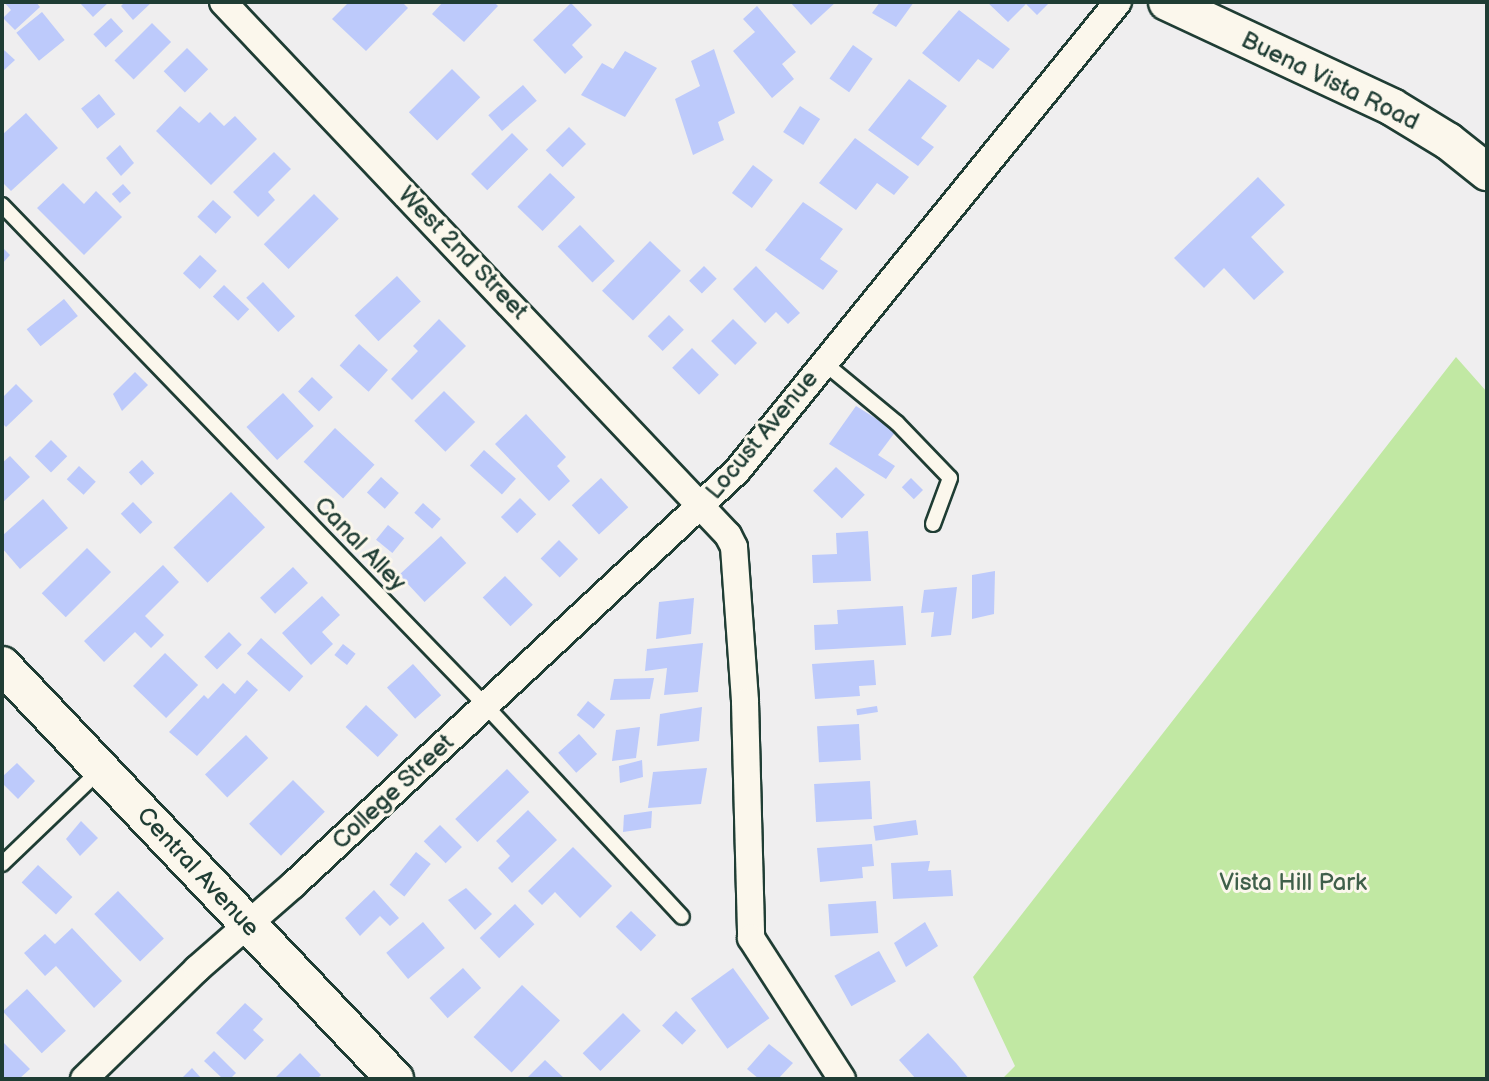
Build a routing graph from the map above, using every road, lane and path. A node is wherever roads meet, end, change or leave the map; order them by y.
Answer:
1 (223, 2) edge
2 (1118, 2) edge
3 (1167, 2) edge
4 (1487, 172) edge
5 (2, 205) edge
6 (823, 362) junction
7 (703, 505) junction
8 (933, 524) dead end
9 (2, 665) edge
10 (485, 705) junction
11 (101, 769) junction
12 (2, 864) edge
13 (682, 917) dead end
14 (247, 924) junction
15 (84, 1079) edge
16 (395, 1079) edge
17 (842, 1079) edge

1 - 7 street, West 2nd Street
2 - 6 street, Locust Avenue
3 - 4 street, Buena Vista Road
5 - 10 lane, Canal Alley
6 - 7 street, Locust Avenue
6 - 8 lane
7 - 10 street, College Street
7 - 17 street, Locust Avenue
9 - 11 street, Central Avenue
10 - 13 lane, Canal Alley
10 - 14 street, College Street
11 - 12 lane
11 - 14 street, Central Avenue
14 - 15 street, College Street
14 - 16 street, Central Avenue

